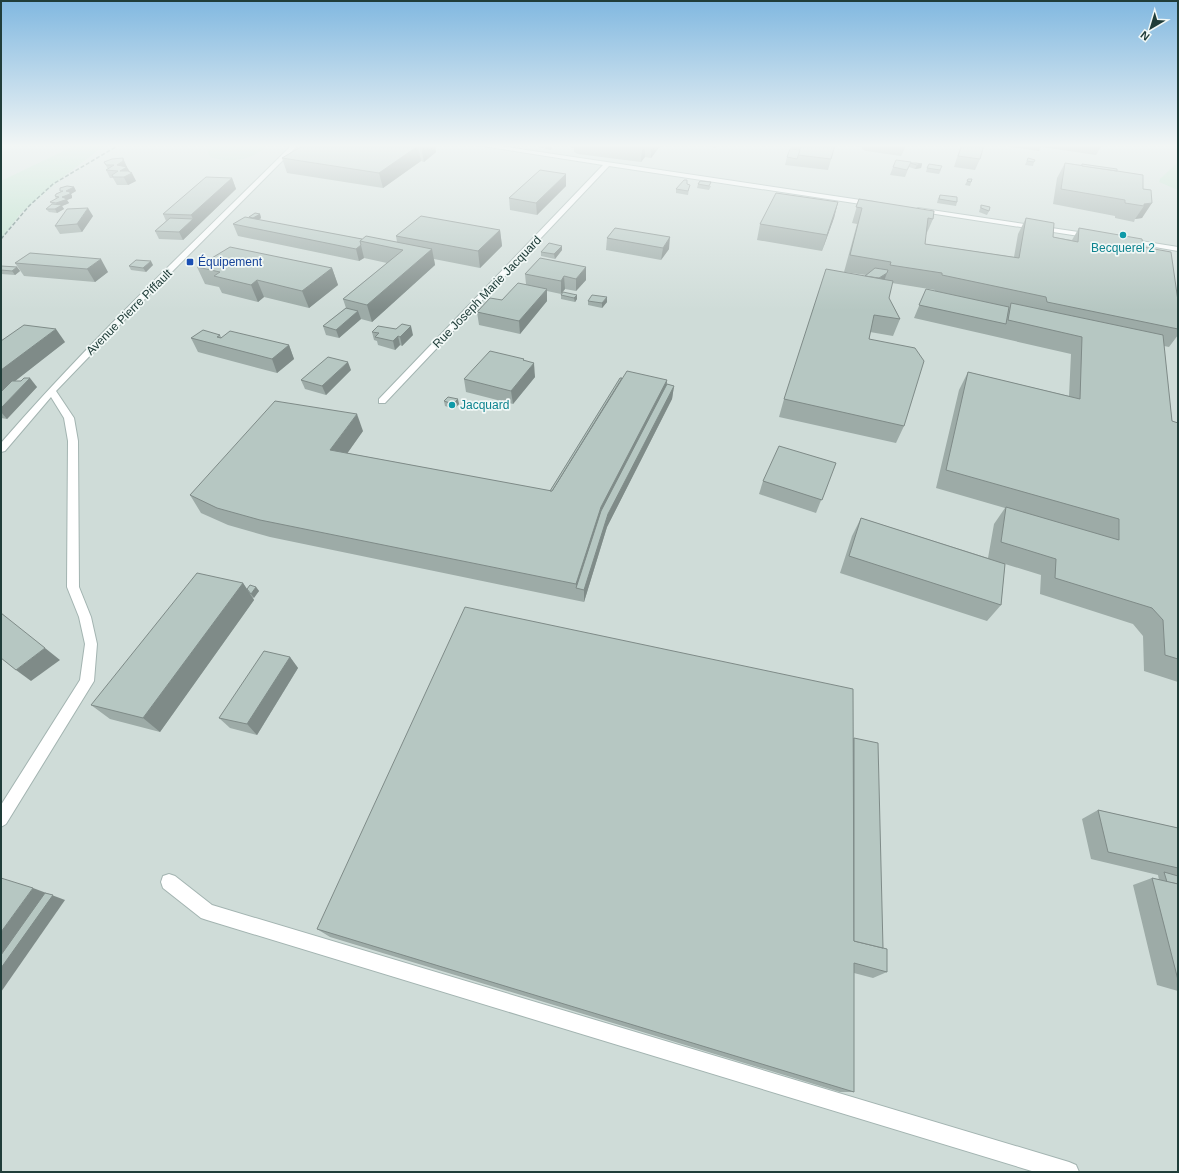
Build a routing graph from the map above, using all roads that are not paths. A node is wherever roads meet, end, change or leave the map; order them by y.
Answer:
1 (241, 200) edge
2 (574, 200) edge
3 (850, 200) edge
4 (879, 204) edge
5 (910, 209) edge
6 (1099, 237) edge
7 (1123, 241) edge
8 (1178, 249) edge
9 (51, 391) junction
10 (382, 402) dead end
11 (1, 449) edge
12 (1, 820) edge
13 (169, 882) dead end
14 (1069, 1172) edge

1 - 9 street, Avenue Pierre Piffault
2 - 10 street, Rue Joseph Marie Jacquard
3 - 4 street
5 - 6 street
7 - 8 street
9 - 11 street, Avenue Pierre Piffault
9 - 12 street
13 - 14 street

